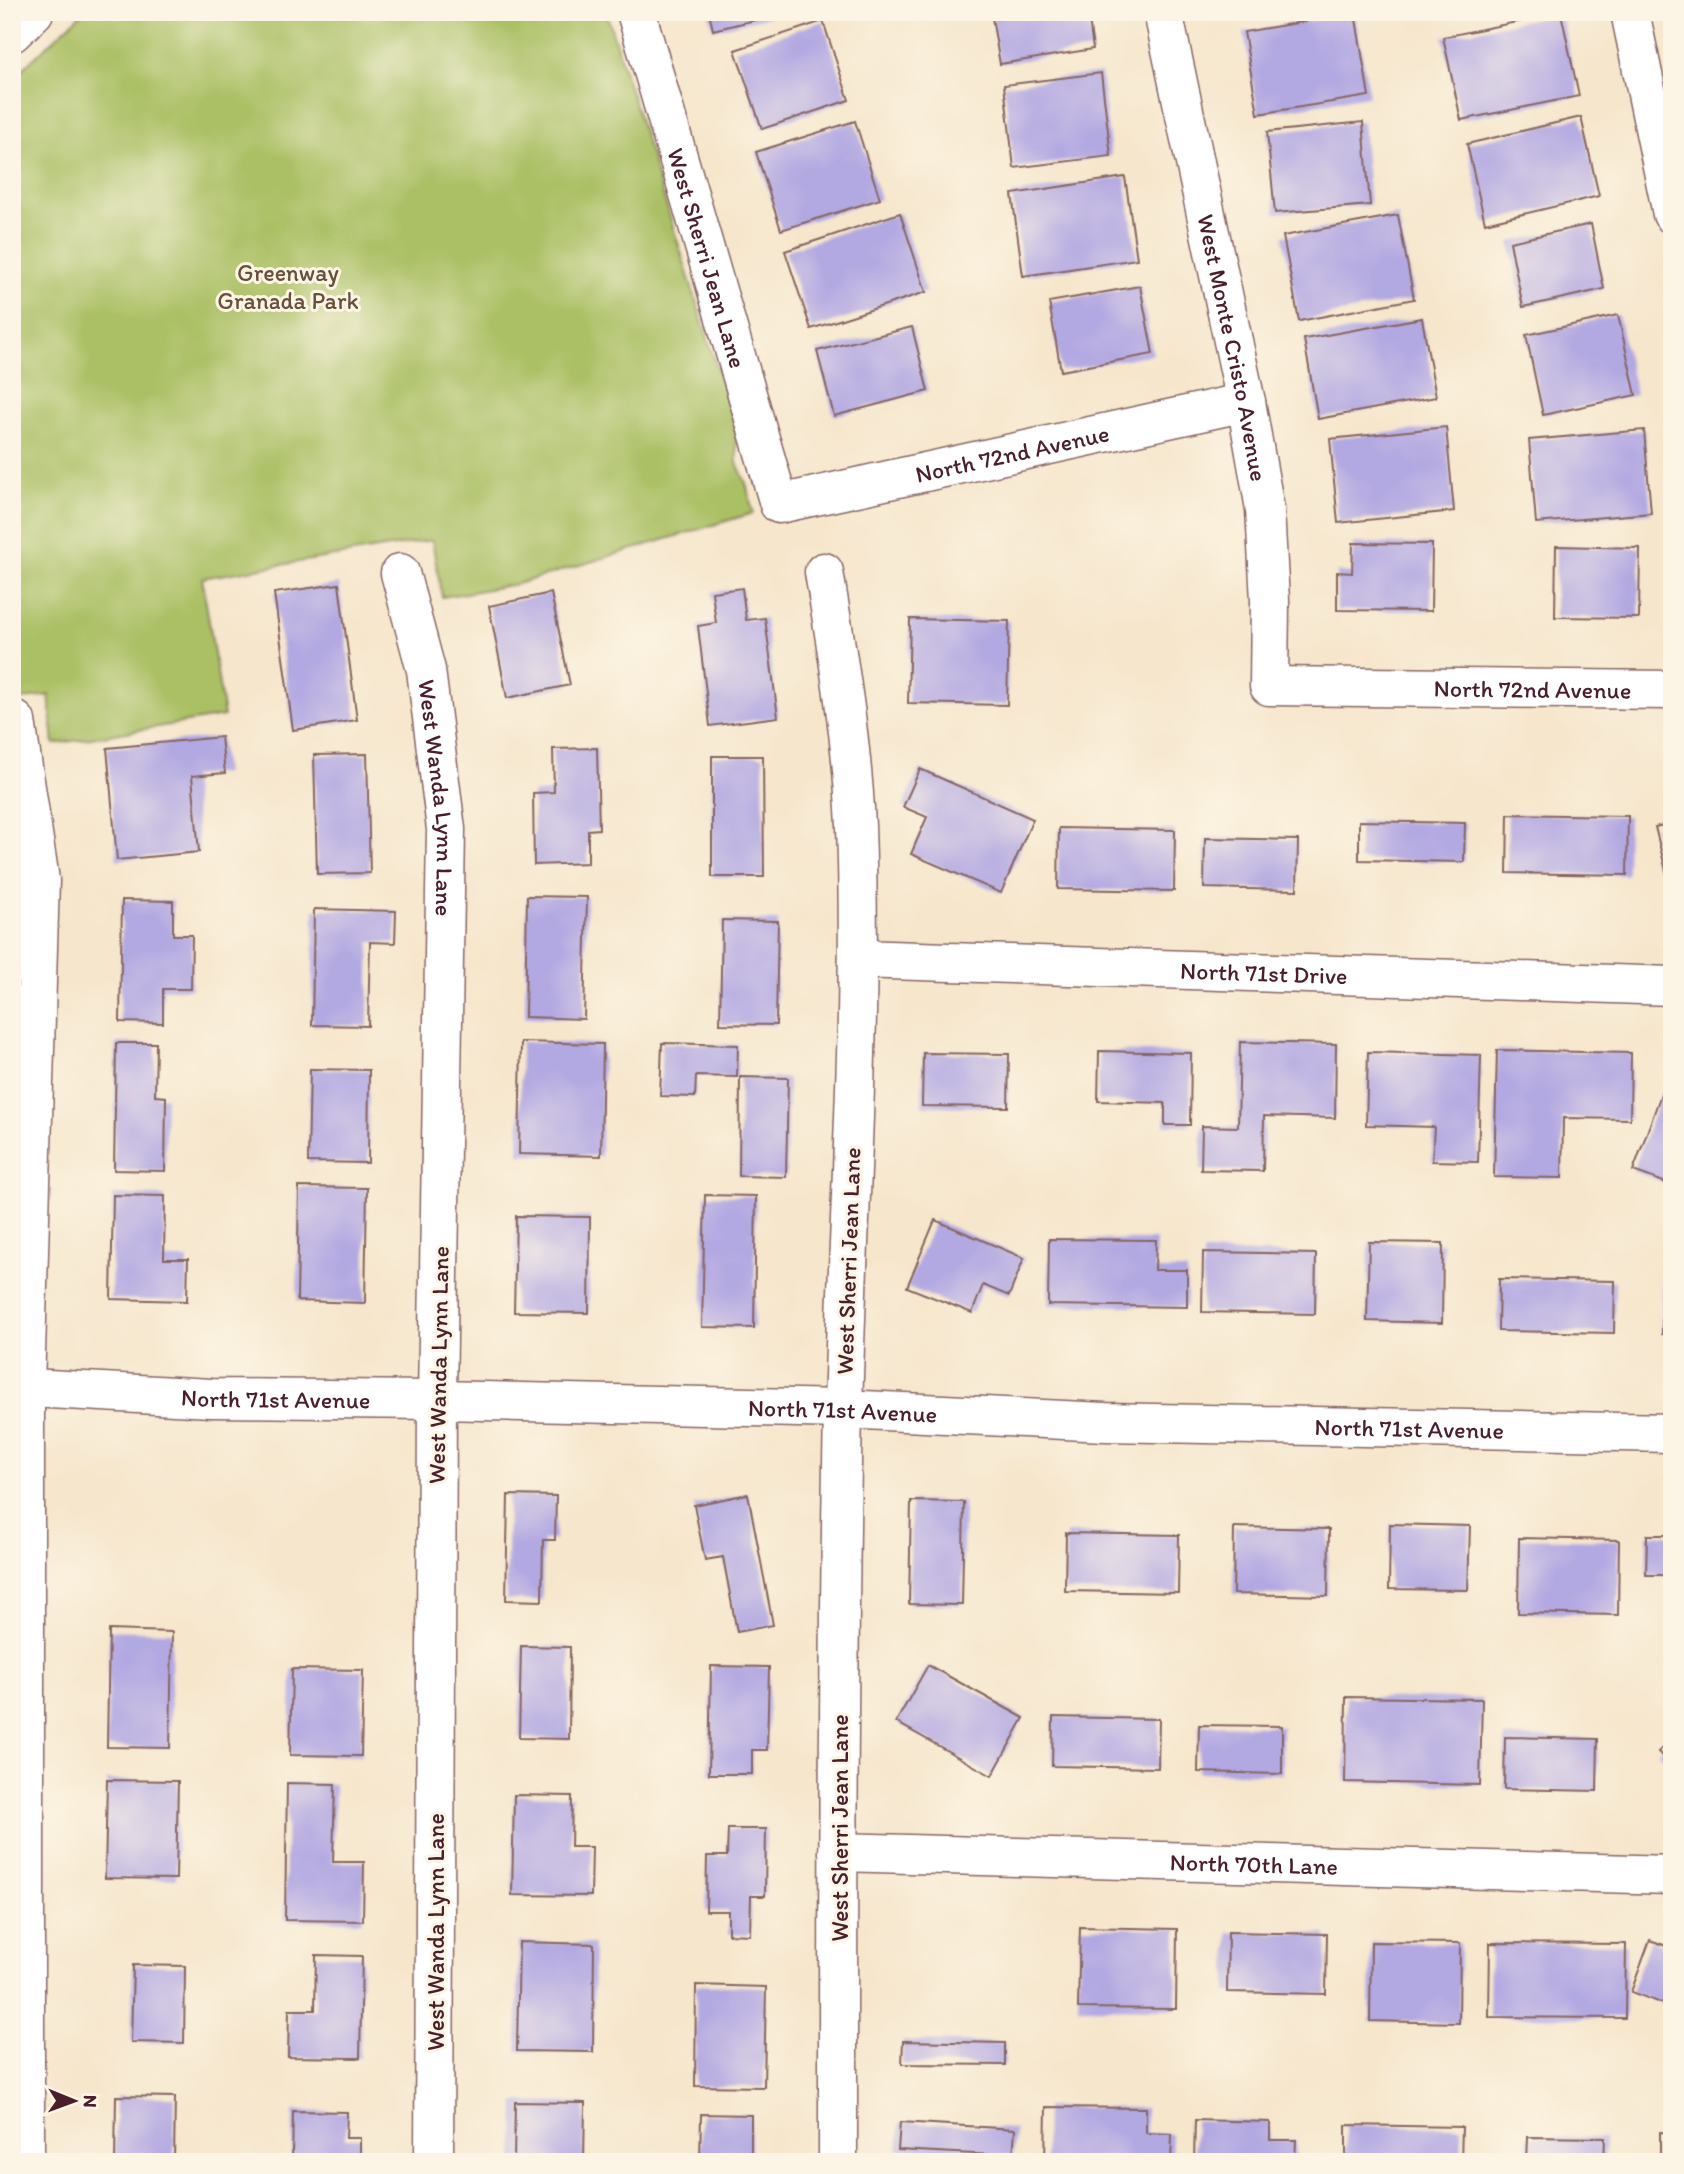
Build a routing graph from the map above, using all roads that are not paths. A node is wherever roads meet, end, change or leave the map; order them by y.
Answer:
1 (34, 12) edge
2 (636, 12) edge
3 (1163, 12) edge
4 (1630, 12) edge
5 (12, 33) edge
6 (1672, 214) edge
7 (1246, 402) junction
8 (779, 504) joint
9 (824, 572) dead end
10 (400, 573) dead end
11 (1269, 686) joint
12 (1672, 690) edge
13 (16, 721) dead end
14 (858, 959) junction
15 (1672, 986) edge
16 (19, 1387) edge
17 (437, 1400) junction
18 (844, 1409) junction
19 (1672, 1433) edge
20 (838, 1852) junction
21 (1672, 1875) edge
22 (25, 2162) edge
23 (434, 2162) edge
24 (838, 2162) edge

1 - 5 street
2 - 8 street, West Sherri Jean Lane
3 - 7 street, West Monte Cristo Avenue
4 - 6 street
7 - 8 street, North 72nd Avenue
7 - 11 street, West Monte Cristo Avenue
9 - 14 street, West Sherri Jean Lane
10 - 17 street, West Wanda Lynn Lane
11 - 12 street, North 72nd Avenue
13 - 16 street
14 - 15 street, North 71st Drive
14 - 18 street, West Sherri Jean Lane
16 - 17 street, North 71st Avenue
16 - 22 street
17 - 18 street, North 71st Avenue
17 - 23 street, West Wanda Lynn Lane
18 - 19 street, North 71st Avenue
18 - 20 street, West Sherri Jean Lane
20 - 21 street, North 70th Lane
20 - 24 street, West Sherri Jean Lane

